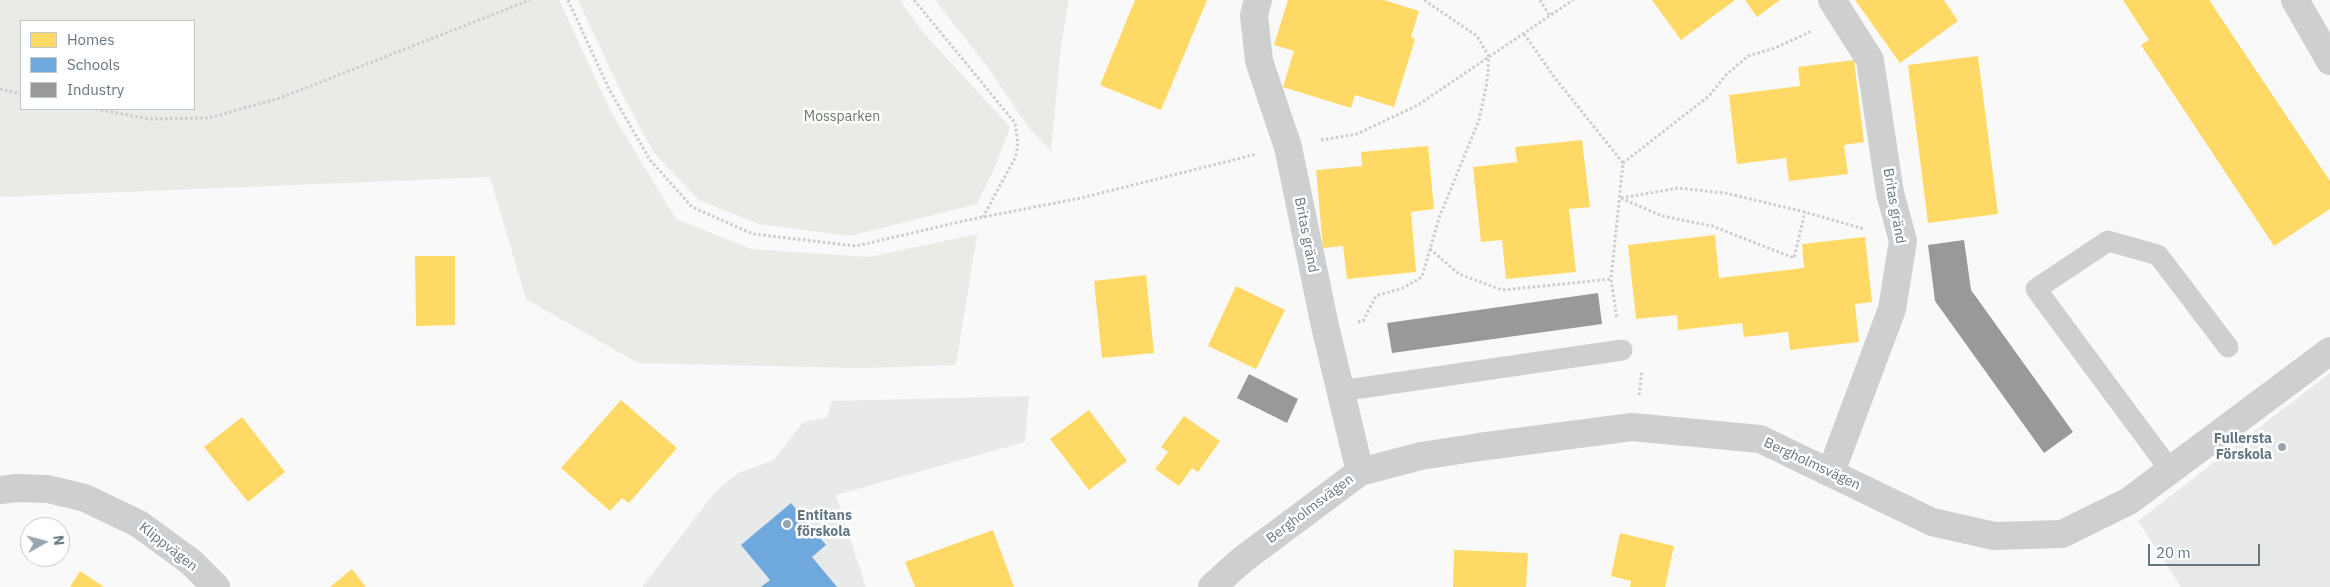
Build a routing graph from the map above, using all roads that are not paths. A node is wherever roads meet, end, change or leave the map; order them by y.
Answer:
1 (1258, 0) edge
2 (1832, 0) edge
3 (2295, 0) edge
4 (2330, 61) edge
5 (2228, 347) dead end
6 (1622, 350) road end
7 (2330, 351) edge
8 (1340, 391) junction
9 (2170, 470) junction
10 (1360, 472) junction
11 (1831, 472) junction
12 (0, 490) edge
13 (216, 587) edge
14 (1212, 587) edge

1 - 8 street, Britas gränd
2 - 11 street, Britas gränd
3 - 4 street
5 - 9 lane
6 - 8 lane
7 - 9 street, Bergholmsvägen
8 - 10 street, Britas gränd
9 - 11 street, Bergholmsvägen
10 - 11 street, Bergholmsvägen
10 - 14 street, Bergholmsvägen
12 - 13 street, Klippvägen

